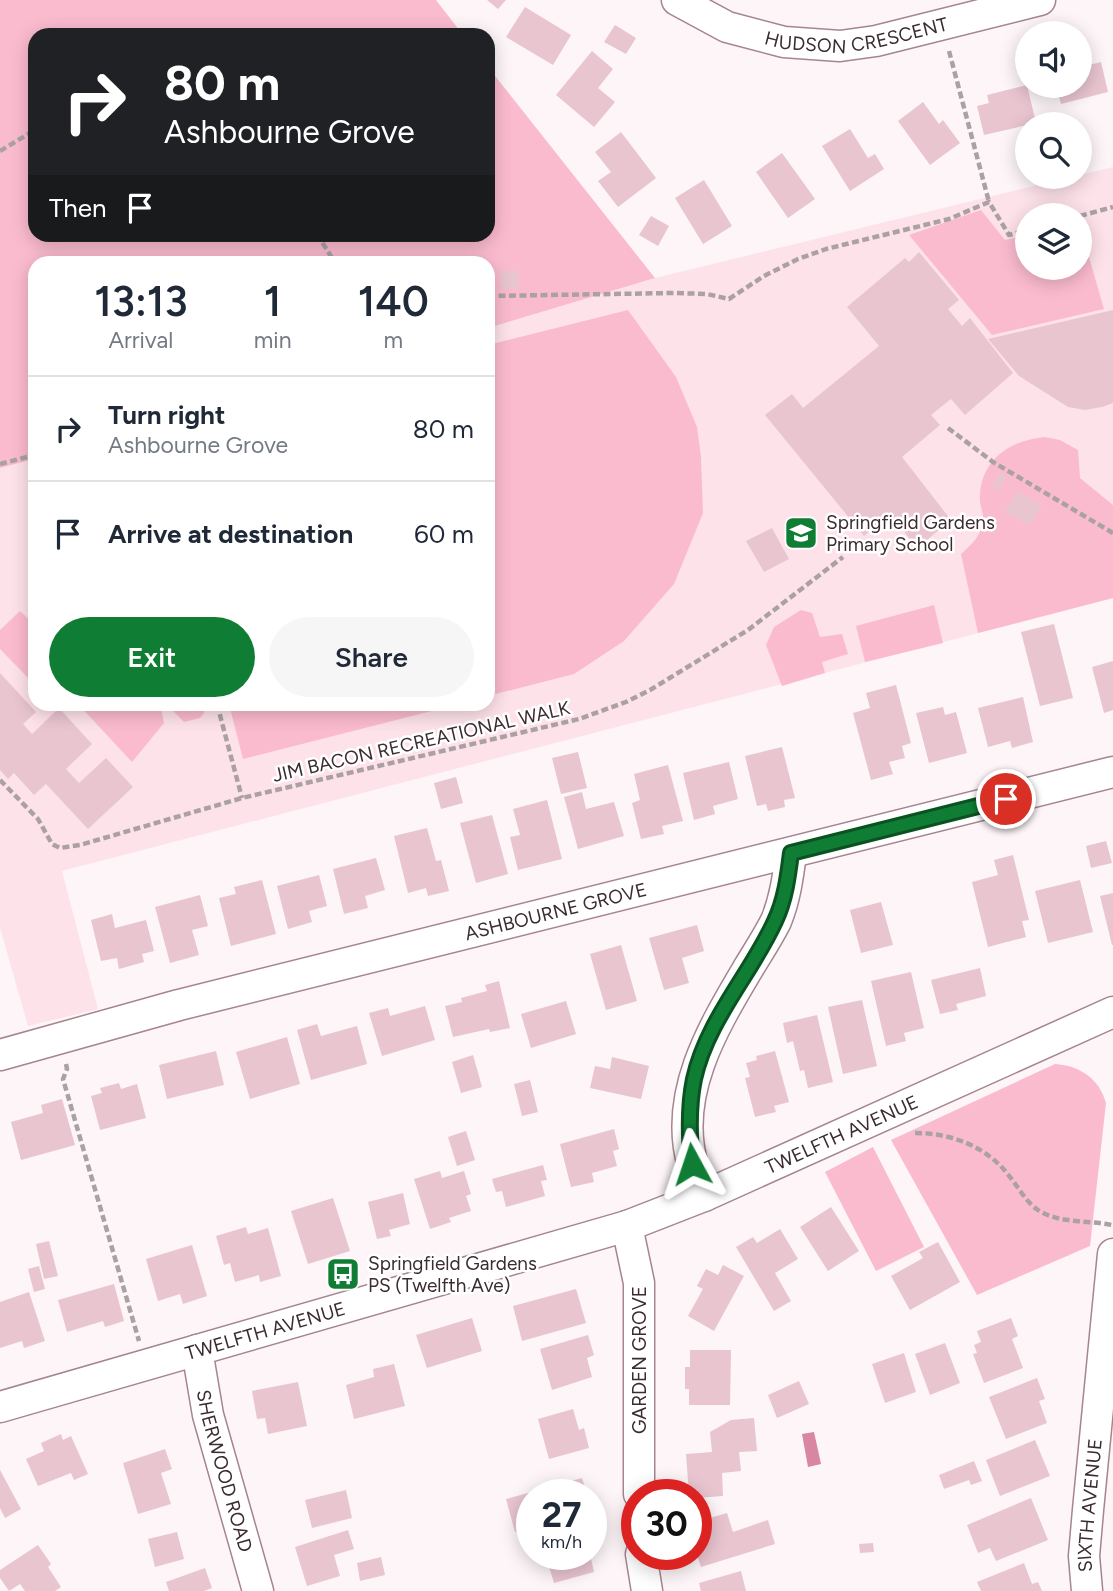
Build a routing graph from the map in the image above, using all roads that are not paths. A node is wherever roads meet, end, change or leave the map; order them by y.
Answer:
1 (677, 0) edge
2 (1040, 0) edge
3 (1113, 772) edge
4 (791, 853) junction
5 (1112, 1017) edge
6 (0, 1055) edge
7 (704, 1196) junction
8 (627, 1226) junction
9 (1113, 1254) edge
10 (197, 1350) junction
11 (0, 1406) edge
12 (639, 1479) edge
13 (644, 1570) edge
14 (258, 1591) edge
15 (647, 1591) edge
16 (1087, 1591) edge

1 - 2 street, HUDSON CRESCENT
3 - 4 street, ASHBOURNE GROVE
4 - 6 street, ASHBOURNE GROVE
4 - 7 street
5 - 7 street, TWELFTH AVENUE
7 - 8 street, TWELFTH AVENUE
8 - 10 street, TWELFTH AVENUE
8 - 12 street, GARDEN GROVE
9 - 16 street, SIXTH AVENUE
10 - 11 street, TWELFTH AVENUE
10 - 14 street, SHERWOOD ROAD
13 - 15 street

